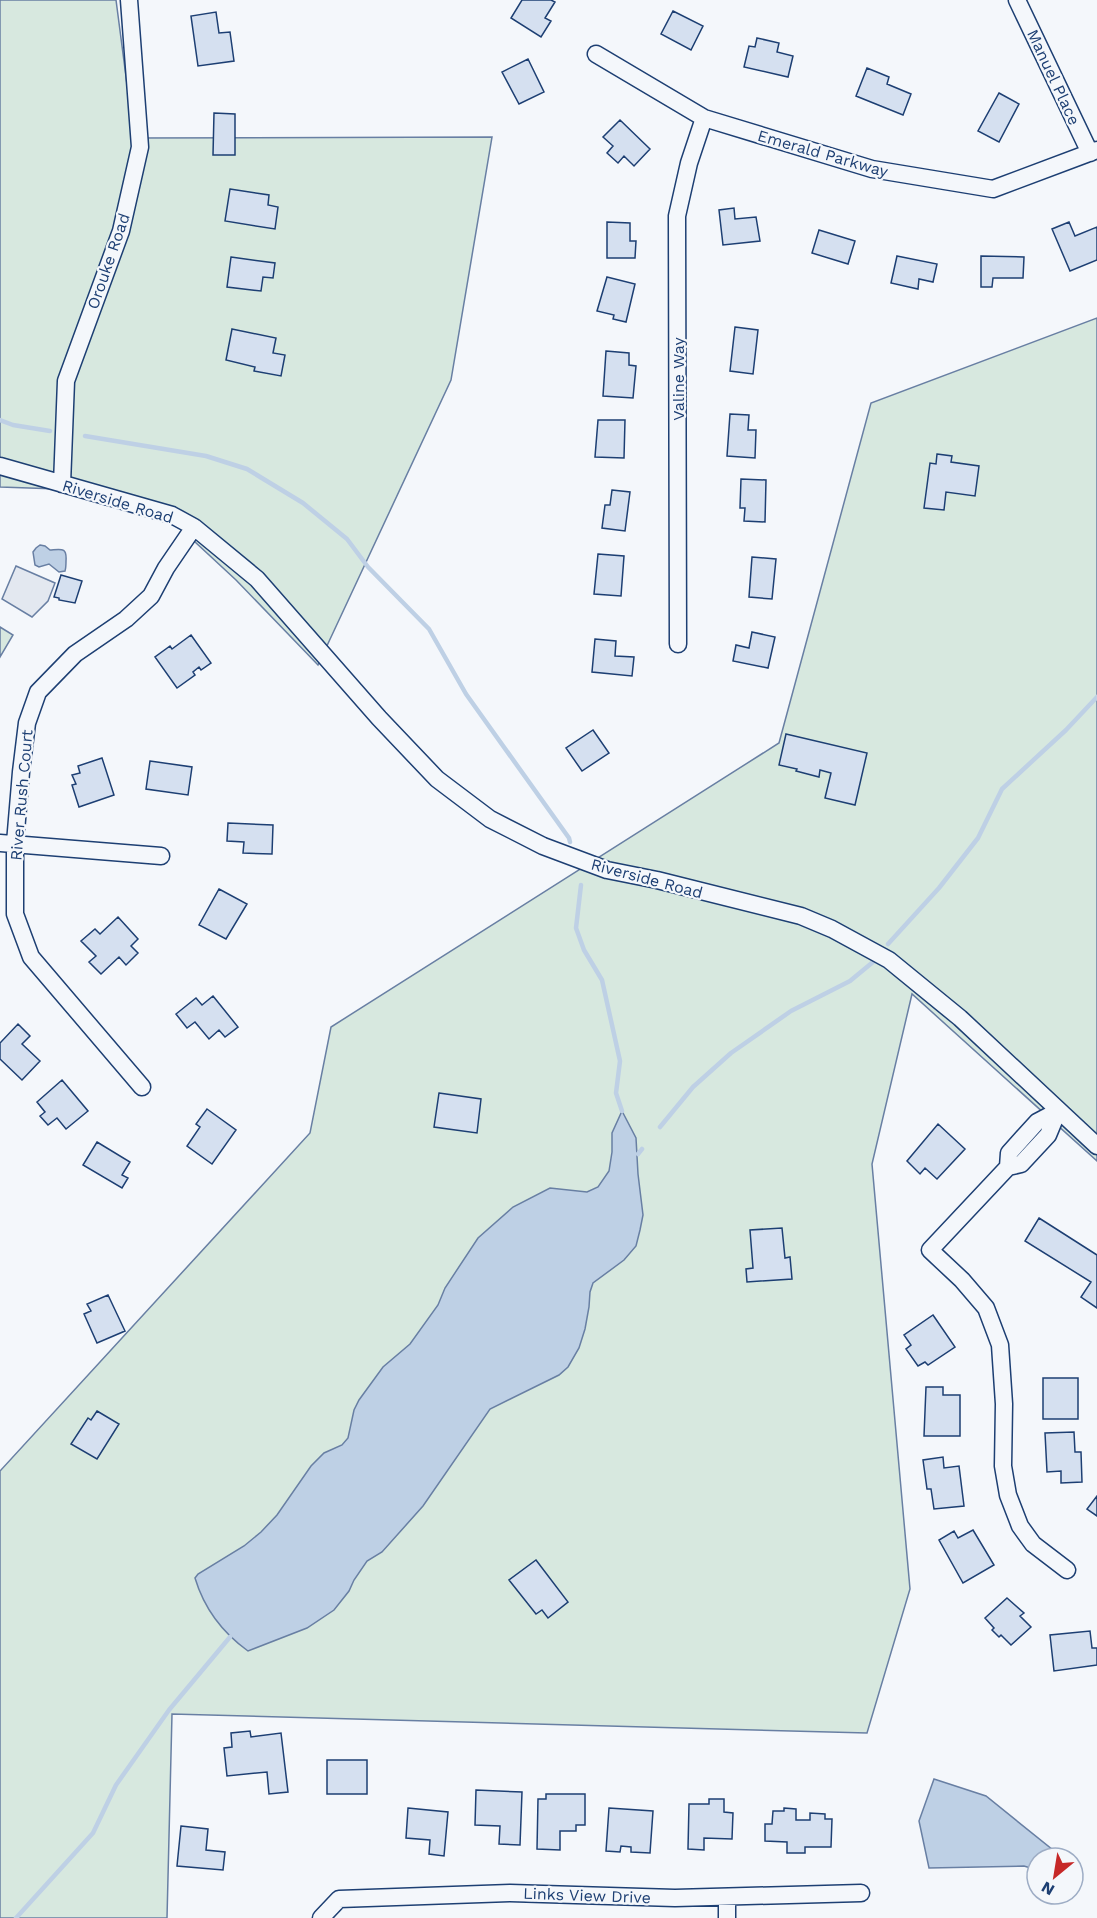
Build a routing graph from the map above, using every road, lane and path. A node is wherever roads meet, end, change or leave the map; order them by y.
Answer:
1 (129, 0) edge
2 (1017, 0) edge
3 (596, 54) dead end
4 (704, 118) junction
5 (1094, 152) edge
6 (0, 466) edge
7 (62, 484) junction
8 (194, 527) junction
9 (678, 644) dead end
10 (7, 843) edge
11 (162, 856) dead end
12 (142, 1087) dead end
13 (1058, 1111) junction
14 (1097, 1146) edge
15 (1067, 1570) dead end
16 (861, 1893) dead end
17 (727, 1897) junction
18 (321, 1918) edge
19 (727, 1918) edge

1 - 7 street, Orouke Road
2 - 5 street, Manuel Place
3 - 4 street, Emerald Parkway
4 - 5 street, Emerald Parkway
4 - 9 street, Valine Way
6 - 7 street, Riverside Road
7 - 8 street, Riverside Road
8 - 10 street, River Rush Court
8 - 13 street, Riverside Road
10 - 11 street
10 - 12 street, River Rush Court
13 - 14 street, Riverside Road
13 - 15 street
16 - 17 street, Links View Drive
17 - 18 street, Links View Drive
17 - 19 street

